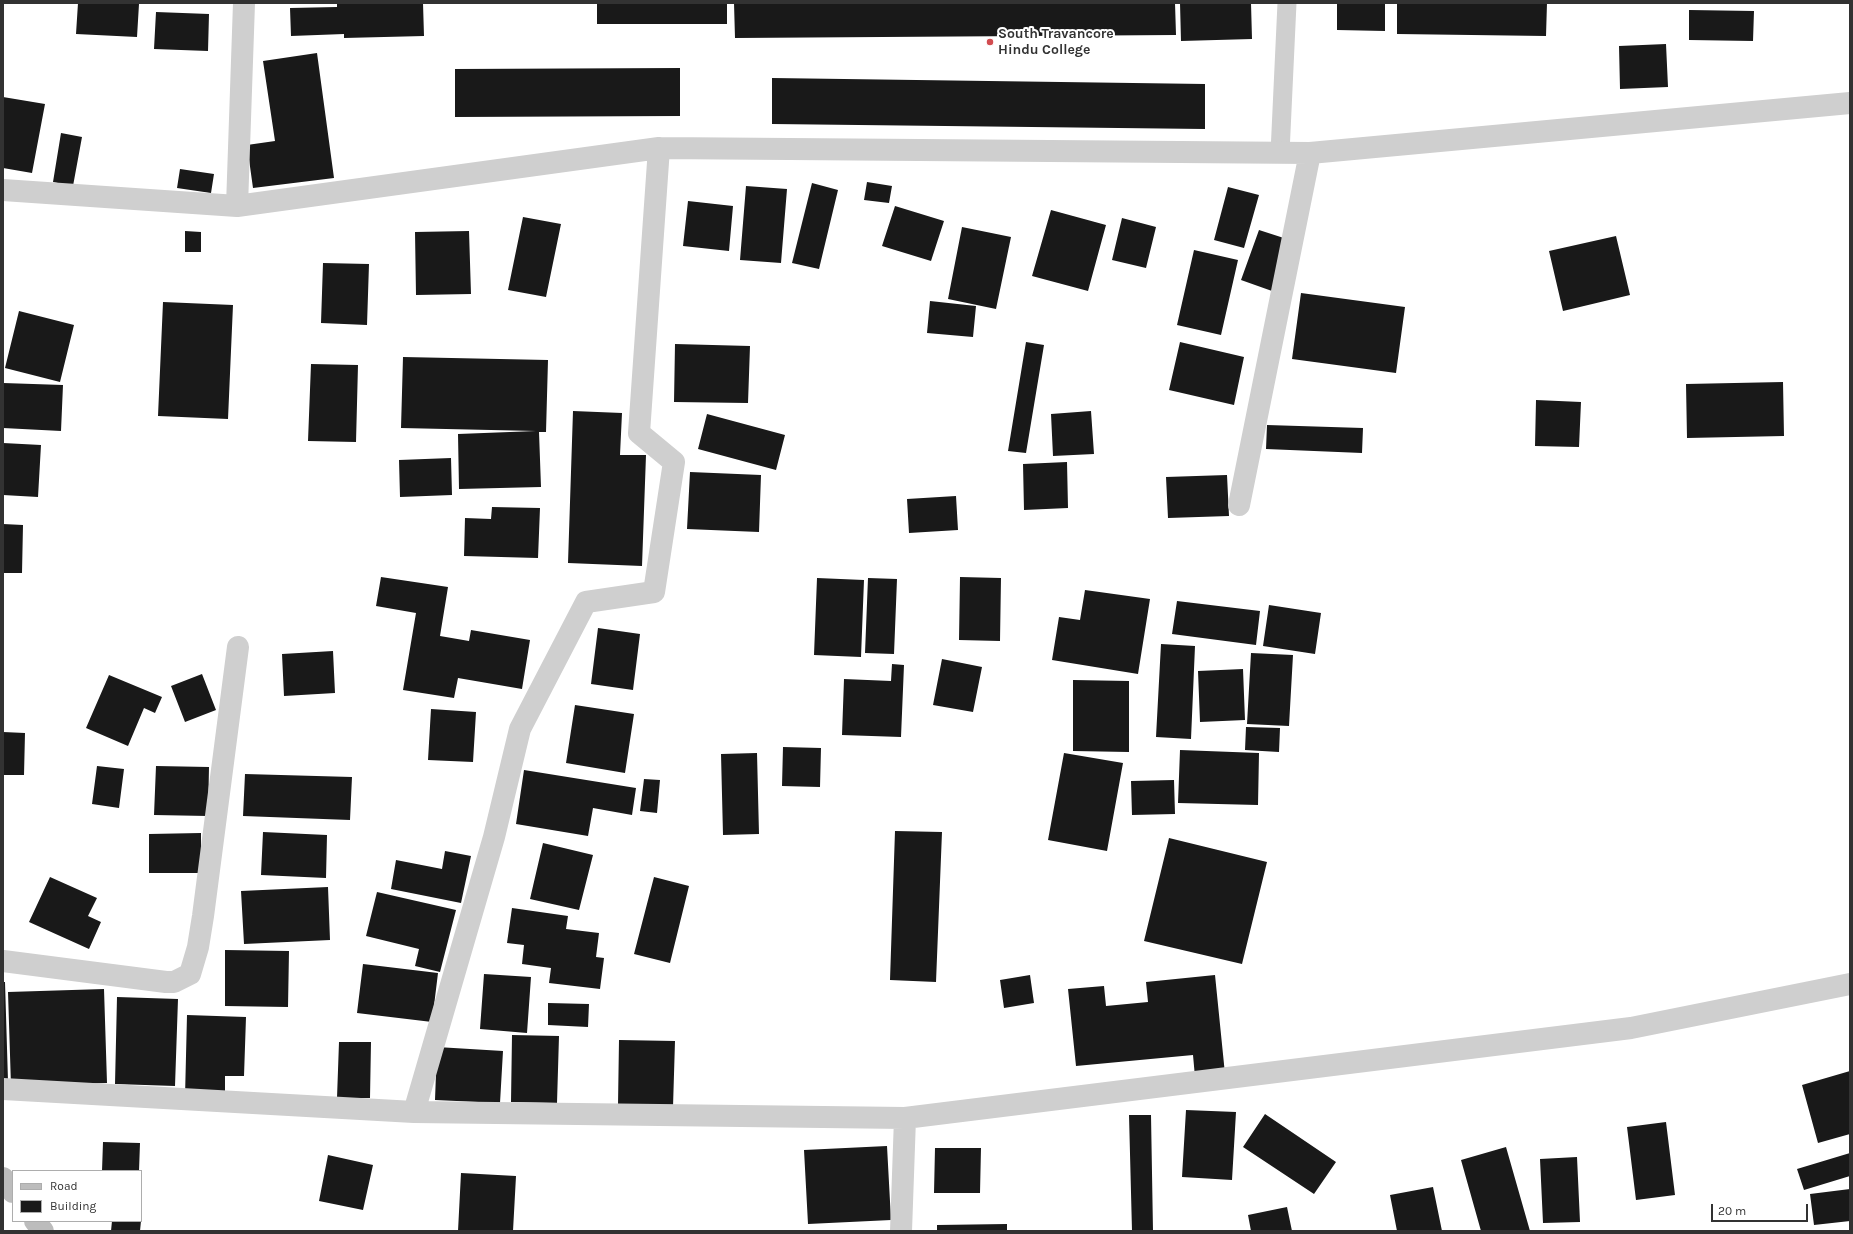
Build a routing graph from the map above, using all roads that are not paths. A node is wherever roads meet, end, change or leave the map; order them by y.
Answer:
1 (244, 3) edge
2 (1287, 3) edge
3 (1850, 103) edge
4 (659, 148) junction
5 (1280, 153) junction
6 (1310, 153) junction
7 (3, 190) edge
8 (237, 206) junction
9 (1240, 506) dead end
10 (238, 647) dead end
11 (3, 961) edge
12 (1850, 984) edge
13 (3, 1089) edge
14 (414, 1112) junction
15 (905, 1118) junction
16 (3, 1178) edge
17 (12, 1191) edge
18 (36, 1222) edge
19 (43, 1231) edge
20 (901, 1231) edge

1 - 8 street
2 - 5 lane
3 - 6 street
4 - 5 street
4 - 8 street
4 - 14 street
5 - 6 street
6 - 9 street
7 - 8 street
10 - 11 street
12 - 15 street
13 - 14 street
14 - 15 street
15 - 20 street
16 - 17 street
18 - 19 street

